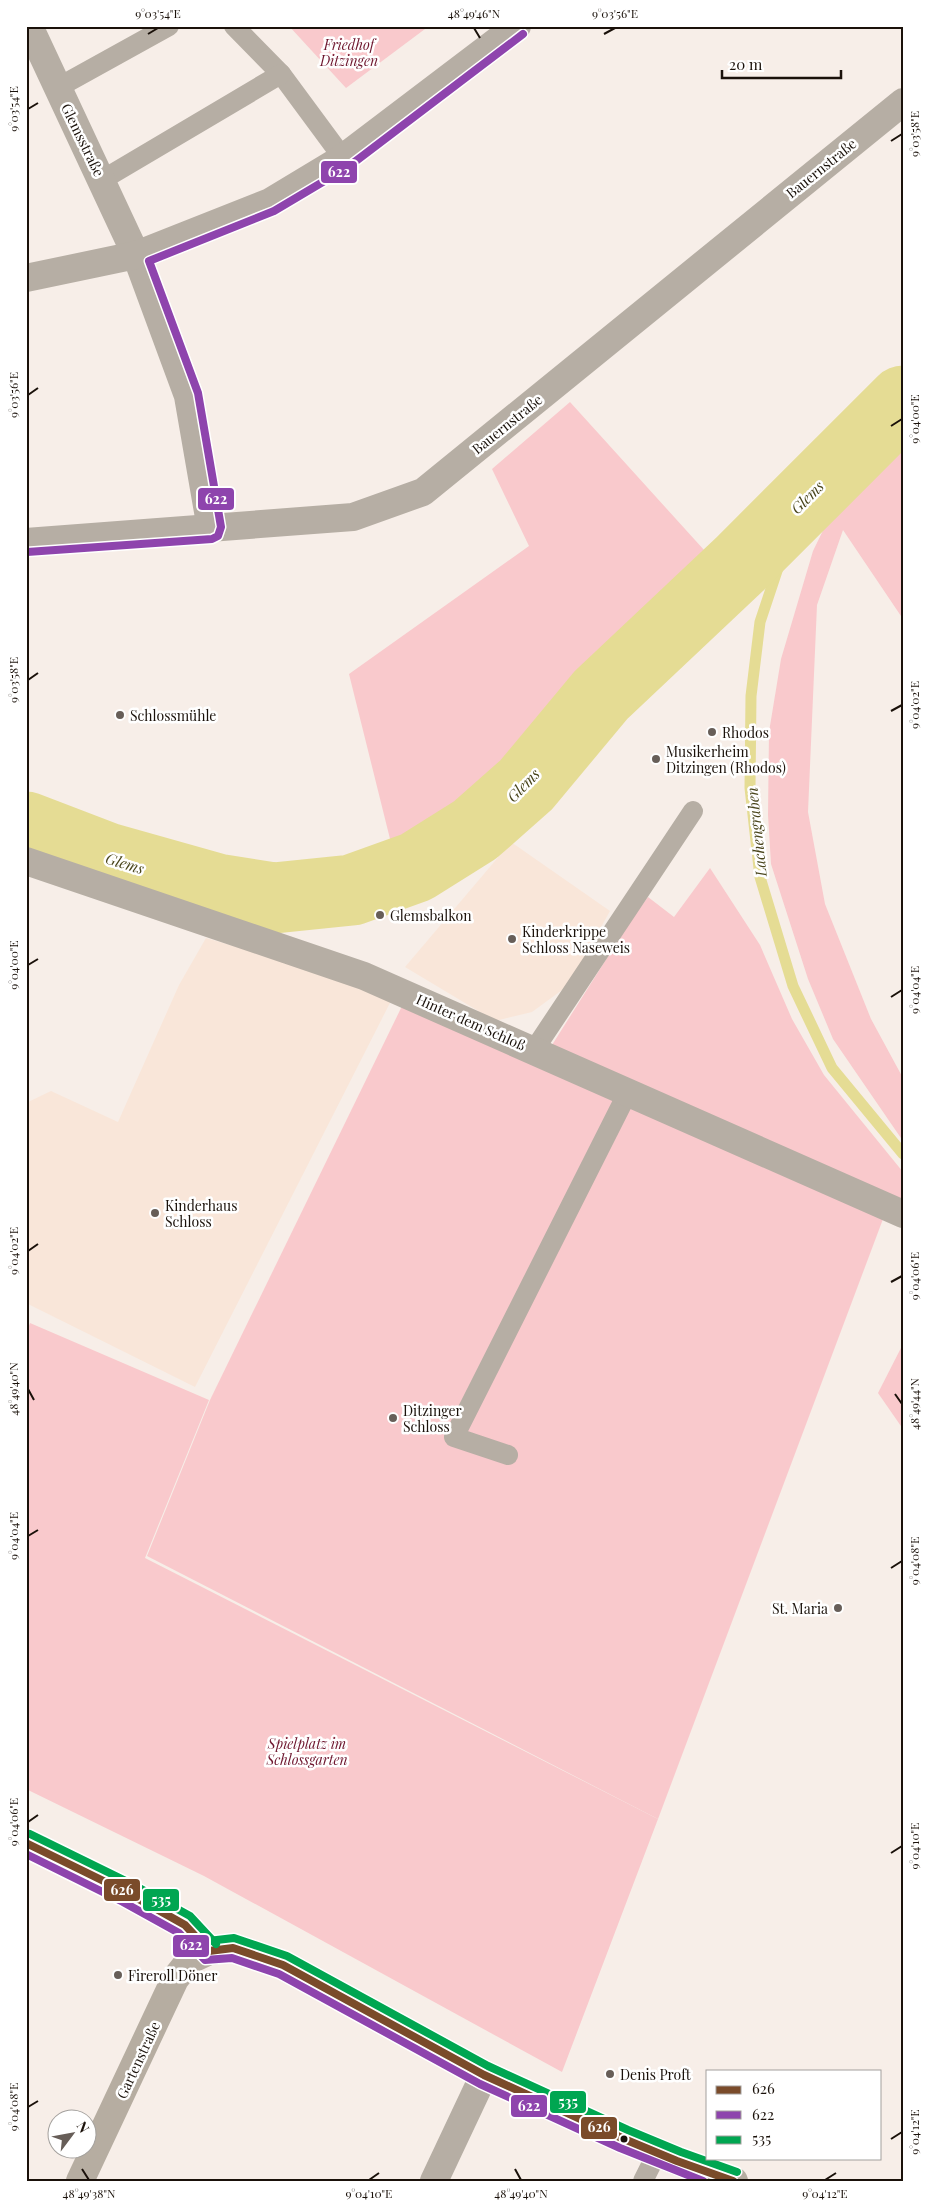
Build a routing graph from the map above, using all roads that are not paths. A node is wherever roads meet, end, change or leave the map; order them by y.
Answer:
1 (29, 26) edge
2 (169, 26) edge
3 (234, 26) edge
4 (517, 26) edge
5 (282, 74) junction
6 (57, 88) junction
7 (903, 102) edge
8 (343, 158) junction
9 (102, 180) junction
10 (136, 255) junction
11 (26, 278) edge
12 (211, 529) junction
13 (26, 542) edge
14 (693, 811) dead end
15 (26, 860) edge
16 (534, 1050) junction
17 (628, 1092) junction
18 (903, 1214) edge
19 (508, 1455) dead end
20 (26, 1843) edge
21 (209, 1951) junction
22 (484, 2075) junction
23 (657, 2153) junction
24 (86, 2179) edge
25 (434, 2181) edge
26 (643, 2181) edge
27 (734, 2181) edge

1 - 6 street, Glemsstraße
2 - 6 lane
3 - 5 lane
4 - 8 street
5 - 8 lane
5 - 9 lane
6 - 9 street, Glemsstraße
7 - 12 street, Bauernstraße
8 - 10 street
9 - 10 street, Glemsstraße
10 - 11 street
10 - 12 street, Glemsstraße
12 - 13 street, Bauernstraße
14 - 16 lane
15 - 16 street, Hinter dem Schloß
16 - 17 street, Hinter dem Schloß
17 - 18 street, Hinter dem Schloß
17 - 19 lane
20 - 21 street
21 - 22 main road
21 - 24 main road, Gartenstraße
22 - 23 main road
22 - 25 street
23 - 26 lane
23 - 27 main road

